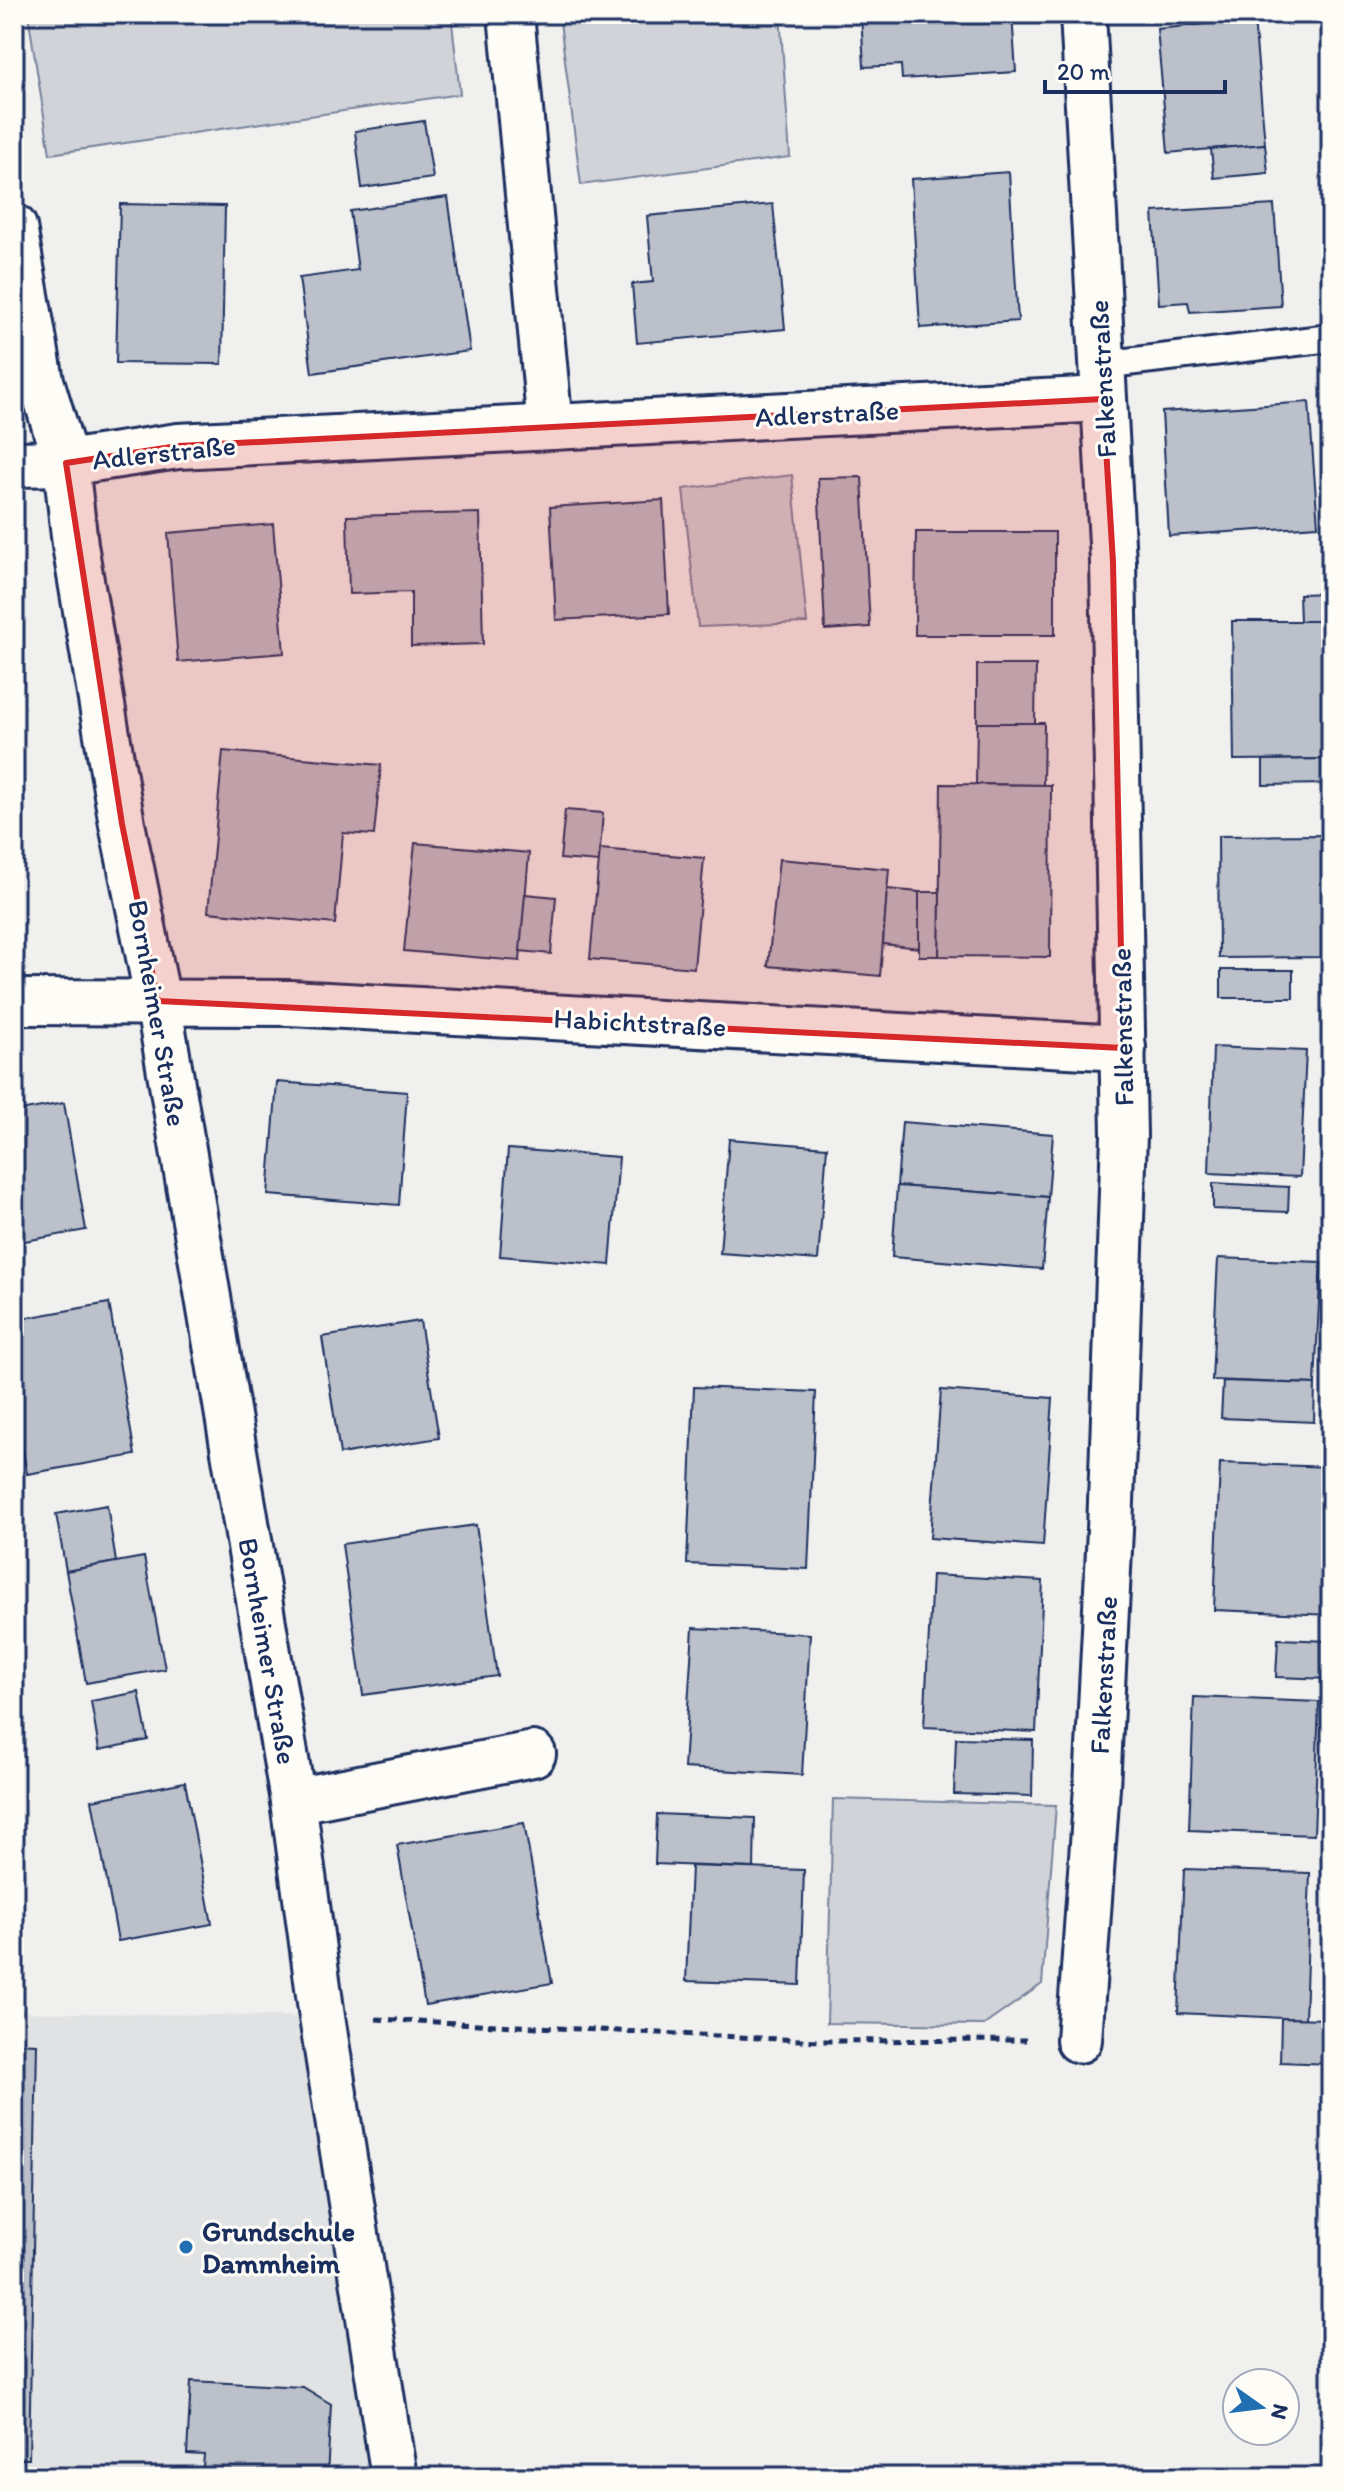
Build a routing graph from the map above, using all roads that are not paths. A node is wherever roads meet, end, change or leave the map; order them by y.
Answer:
1 (511, 14) edge
2 (1083, 14) edge
3 (14, 227) edge
4 (1331, 338) edge
5 (1102, 382) junction
6 (550, 427) junction
7 (66, 463) junction
8 (14, 464) edge
9 (158, 1001) junction
10 (14, 1002) edge
11 (1123, 1048) junction
12 (533, 1754) dead end
13 (293, 1801) junction
14 (1079, 2040) road end
15 (394, 2477) edge

1 - 6 street
2 - 5 street, Falkenstraße
3 - 7 street, Bornheimer Straße
4 - 5 lane
5 - 6 street, Adlerstraße
5 - 11 street, Falkenstraße
6 - 7 street, Adlerstraße
7 - 8 street, Adlerstraße
7 - 9 street, Bornheimer Straße
9 - 10 street, Habichtstraße
9 - 11 street, Habichtstraße
9 - 13 street, Bornheimer Straße
11 - 14 street, Falkenstraße
12 - 13 street, Bornheimer Straße
13 - 15 street, Bornheimer Straße

